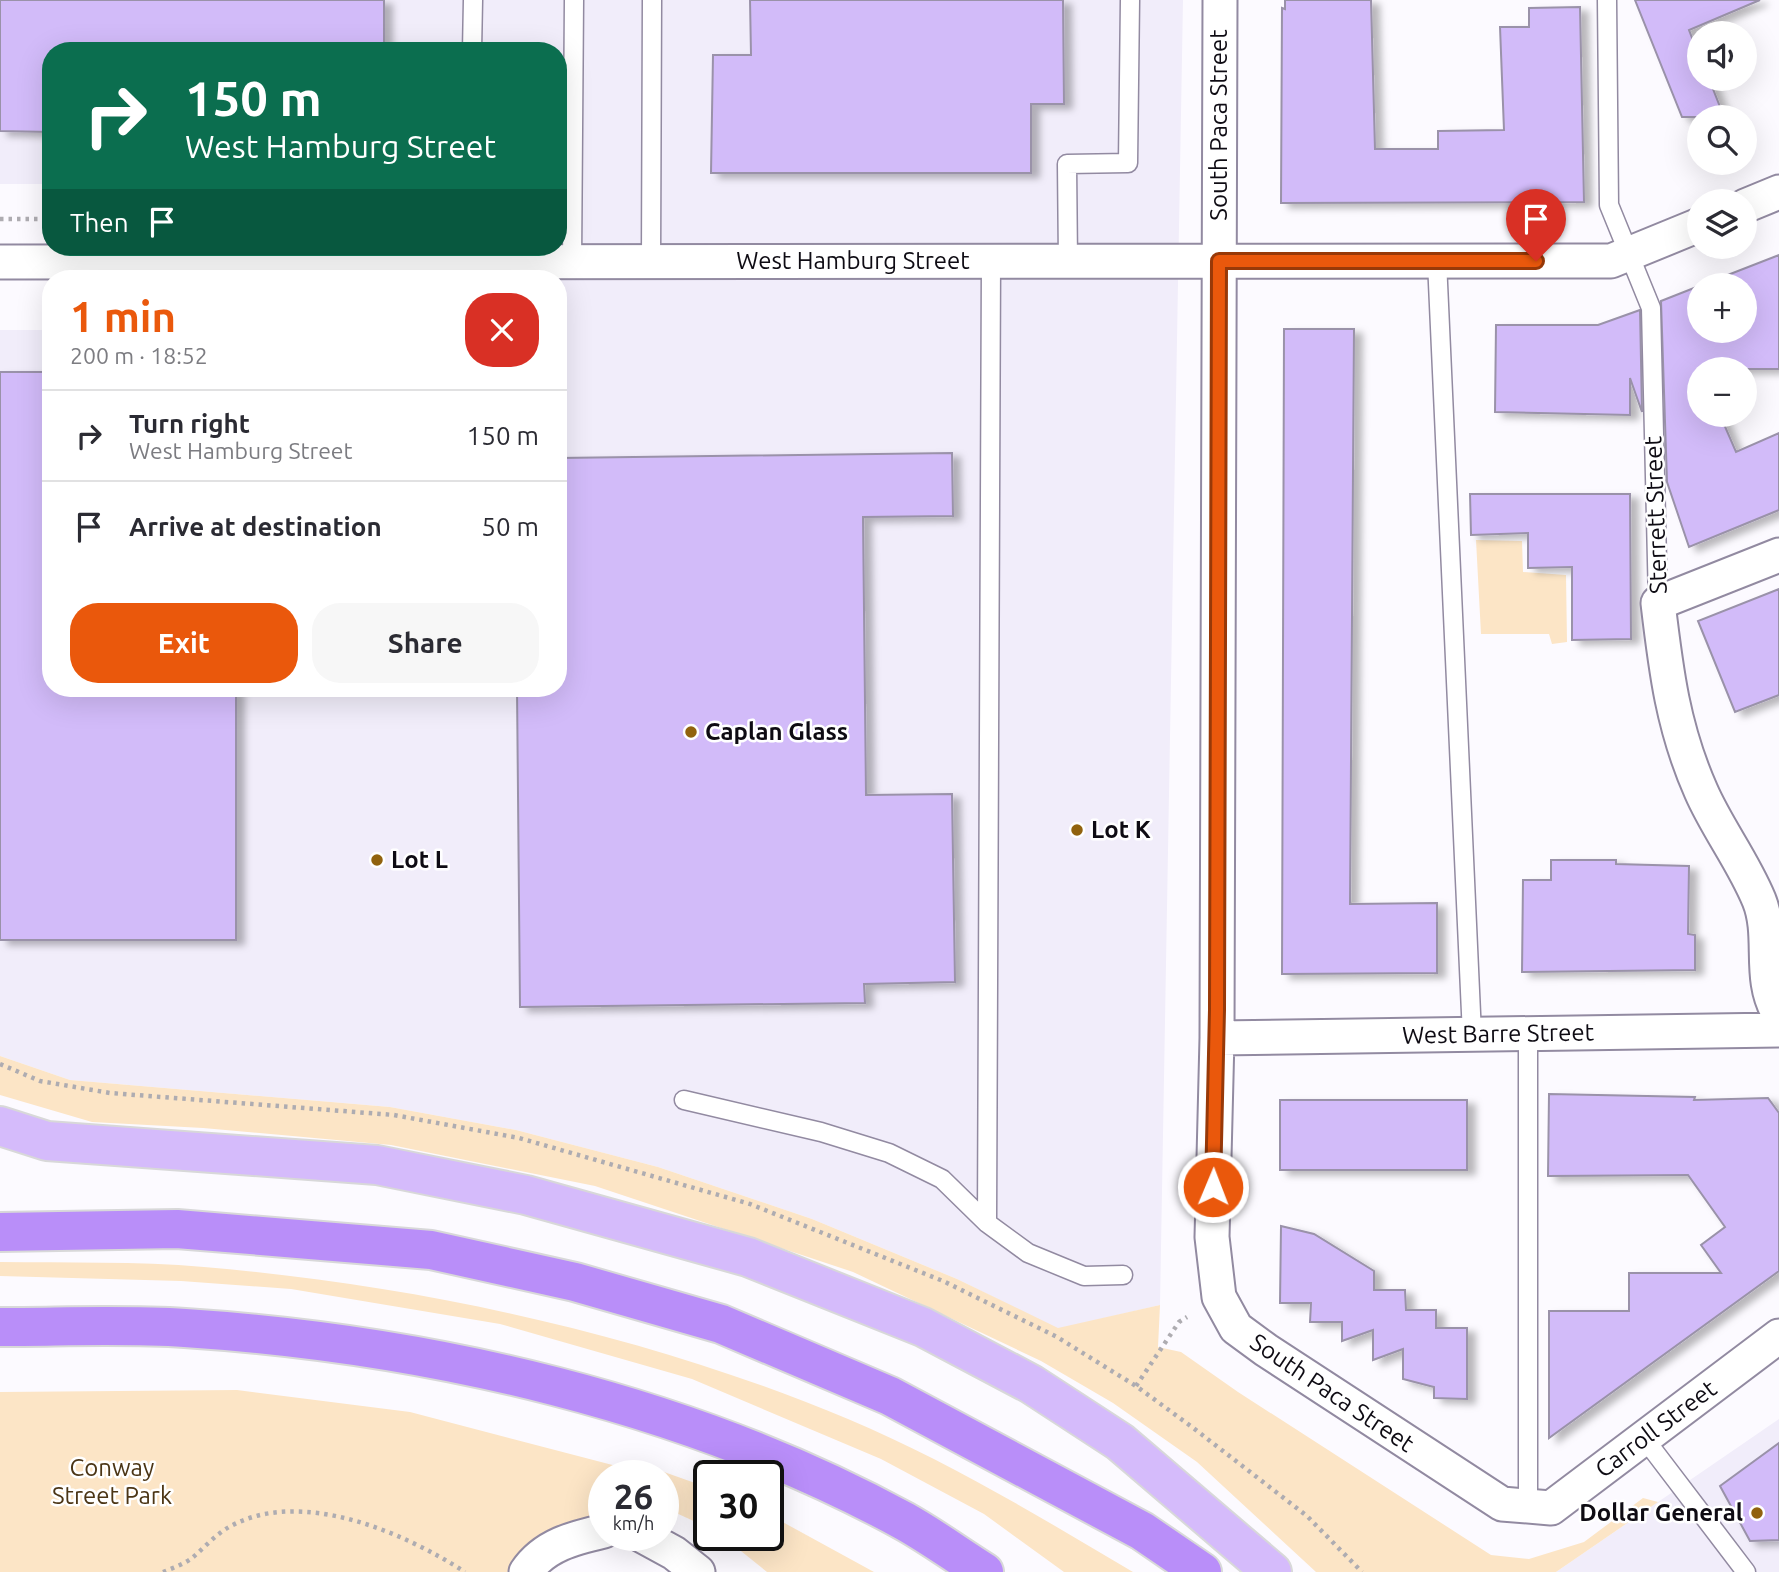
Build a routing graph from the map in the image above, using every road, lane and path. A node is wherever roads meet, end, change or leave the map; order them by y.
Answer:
1 (473, 0) edge
2 (574, 0) edge
3 (652, 0) edge
4 (1130, 0) edge
5 (1220, 0) edge
6 (1607, 0) edge
7 (472, 42) edge
8 (1779, 192) edge
9 (1757, 201) edge
10 (0, 219) edge
11 (42, 219) edge
12 (1687, 230) edge
13 (1630, 253) junction
14 (352, 256) edge
15 (496, 256) edge
16 (651, 261) junction
17 (991, 261) junction
18 (1068, 261) junction
19 (1219, 261) junction
20 (1437, 261) junction
21 (0, 262) edge
22 (572, 262) junction
23 (1779, 555) edge
24 (1658, 603) junction
25 (1773, 921) edge
26 (1779, 1014) edge
27 (1779, 1030) edge
28 (1528, 1033) junction
29 (1472, 1035) junction
30 (1217, 1038) junction
31 (684, 1100) dead end
32 (0, 1126) edge
33 (987, 1223) junction
34 (0, 1232) edge
35 (1123, 1275) dead end
36 (1219, 1297) junction
37 (0, 1327) edge
38 (1779, 1336) edge
39 (1644, 1438) junction
40 (1528, 1508) junction
41 (588, 1535) edge
42 (670, 1551) edge
43 (163, 1572) edge
44 (465, 1572) edge
45 (526, 1572) edge
46 (698, 1572) edge
47 (984, 1572) edge
48 (1202, 1572) edge
49 (1272, 1572) edge
50 (1362, 1572) edge
51 (1746, 1572) edge

1 - 7 lane
2 - 22 lane
3 - 16 lane
4 - 18 lane
5 - 19 street, South Paca Street
6 - 13 lane, Sterrett Street
8 - 9 street
10 - 11 path
12 - 13 street, West Hamburg Street
13 - 20 street, West Hamburg Street
13 - 24 lane, Sterrett Street
14 - 21 street, West Hamburg Street
15 - 22 street, West Hamburg Street
16 - 17 street, West Hamburg Street
16 - 22 street, West Hamburg Street
17 - 18 street, West Hamburg Street
17 - 33 lane
18 - 19 street, West Hamburg Street
19 - 20 street, West Hamburg Street
19 - 30 street, South Paca Street
20 - 29 lane
23 - 24 street
24 - 25 street, Sterrett Street
25 - 26 street, Sterrett Street
27 - 28 street, West Barre Street
28 - 29 street, West Barre Street
28 - 40 lane
29 - 30 street, West Barre Street
30 - 36 street, South Paca Street
31 - 33 lane
32 - 49 main road
33 - 35 lane
34 - 48 highway
36 - 40 street, South Paca Street
36 - 50 path
37 - 47 highway
38 - 39 street, Carroll Street
39 - 40 street, Carroll Street
39 - 51 lane
41 - 45 street
42 - 46 street
43 - 44 path

